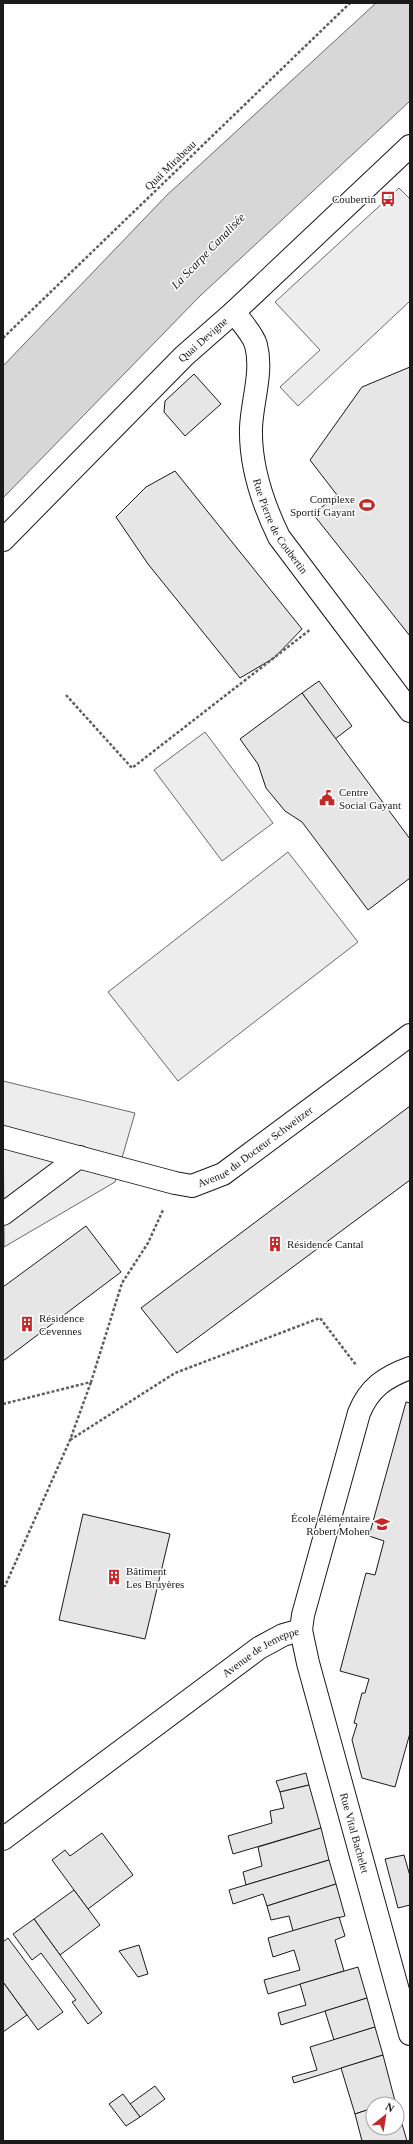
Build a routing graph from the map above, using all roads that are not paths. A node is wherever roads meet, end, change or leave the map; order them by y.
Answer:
1 (410, 146) edge
2 (234, 312) junction
3 (3, 540) edge
4 (410, 711) edge
5 (410, 1036) edge
6 (3, 1136) edge
7 (79, 1158) junction
8 (3, 1214) edge
9 (410, 1368) edge
10 (301, 1630) junction
11 (3, 1839) edge
12 (410, 2034) edge

1 - 2 street, Quai Devigne
2 - 3 street, Quai Devigne
2 - 4 street, Rue Pierre de Coubertin
5 - 7 street, Avenue du Docteur Schweitzer
6 - 7 street, Avenue du Docteur Schweitzer
7 - 8 street
9 - 10 street, Avenue de Jemeppe
10 - 11 street, Avenue de Jemeppe
10 - 12 street, Rue Vital Bachelet

